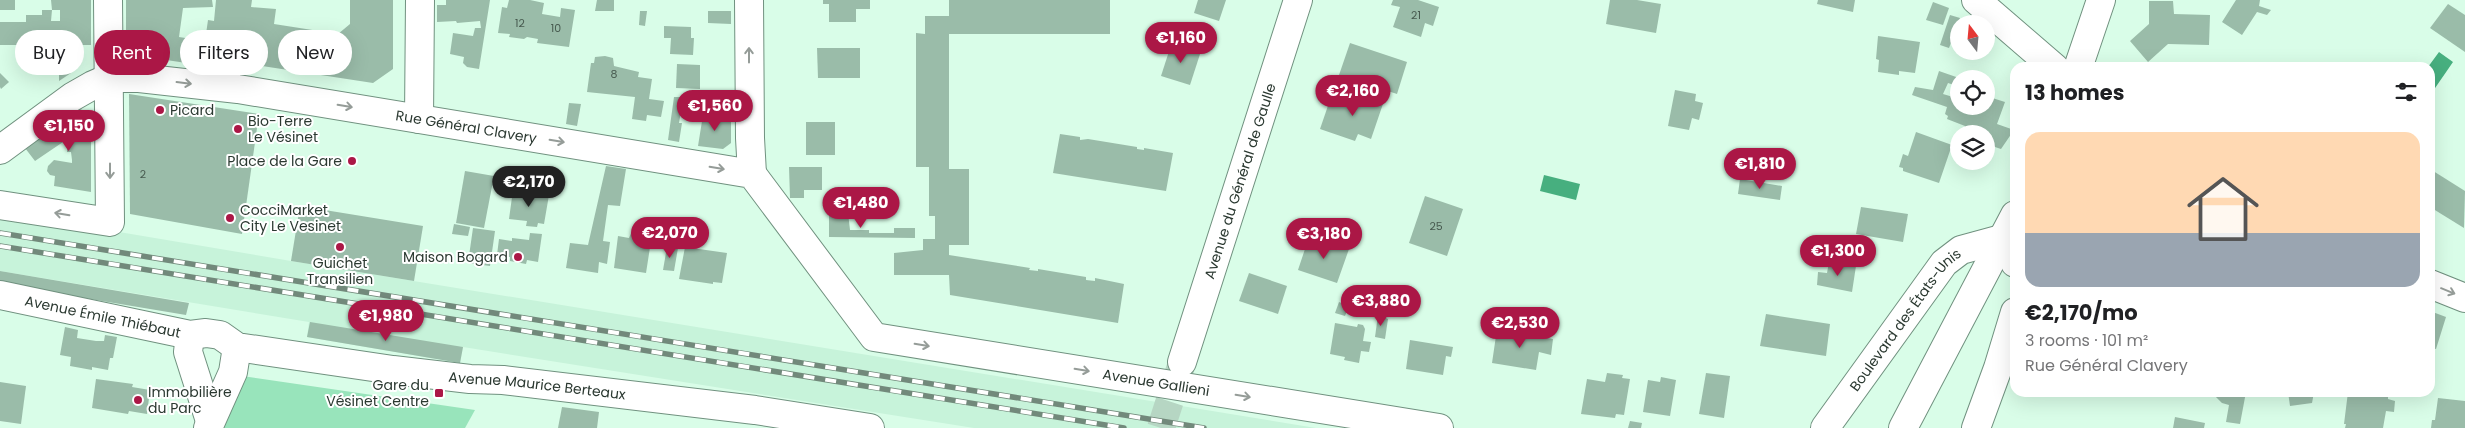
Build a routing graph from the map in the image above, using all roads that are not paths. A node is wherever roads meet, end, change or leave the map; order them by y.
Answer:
1 (108, 0) edge
2 (420, 0) edge
3 (749, 0) edge
4 (1298, 0) edge
5 (1976, 0) edge
6 (2101, 0) edge
7 (2048, 62) edge
8 (2080, 62) edge
9 (109, 78) junction
10 (419, 118) junction
11 (0, 150) edge
12 (752, 174) junction
13 (0, 205) edge
14 (2010, 227) edge
15 (2435, 286) edge
16 (0, 295) edge
17 (2465, 298) edge
18 (2010, 328) edge
19 (198, 334) junction
20 (237, 346) junction
21 (1182, 362) tunnel mouth
22 (755, 419) edge
23 (209, 424) edge
24 (870, 428) edge
25 (1439, 428) edge
26 (1825, 428) edge
27 (1903, 428) edge
28 (1976, 428) edge

1 - 9 street
2 - 10 street
12 -> 3 street
4 - 21 street, Avenue du Général de Gaulle
5 - 7 street
6 - 8 street
9 -> 10 street, Rue Général Clavery
9 - 11 street, Rue Général Clavery
9 -> 13 street
10 -> 12 street, Rue Général Clavery
12 -> 25 street, Avenue Gallieni
14 - 26 street, Boulevard des États-Unis
14 - 27 street
15 -> 17 street
16 - 19 street, Avenue Émile Thiébaut
18 - 28 street
19 - 20 street, Avenue Maurice Berteaux
19 - 23 street
20 - 22 street, Avenue Maurice Berteaux
20 - 23 street
22 - 24 street, Avenue Maurice Berteaux

